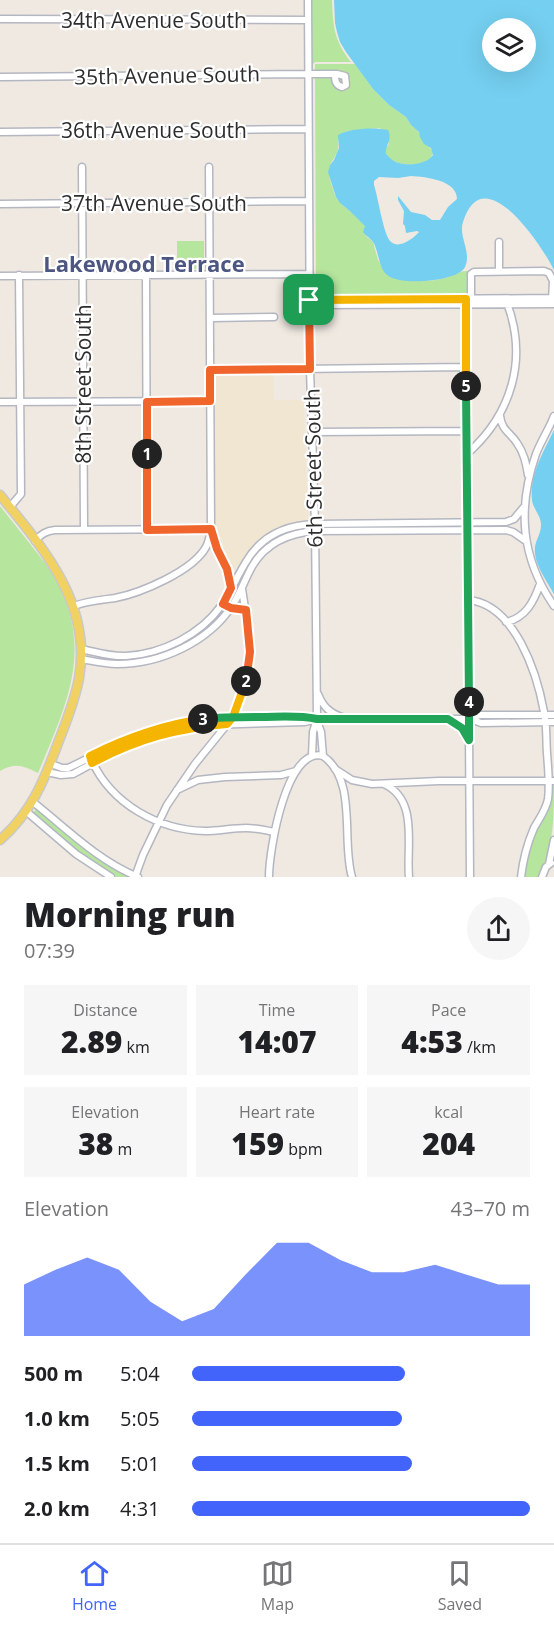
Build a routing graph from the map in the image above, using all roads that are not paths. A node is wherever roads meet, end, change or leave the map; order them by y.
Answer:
1 (308, 0) edge
2 (0, 19) edge
3 (308, 20) junction
4 (308, 74) junction
5 (334, 74) dead end
6 (0, 76) edge
7 (308, 129) junction
8 (0, 132) edge
9 (82, 167) dead end
10 (209, 167) dead end
11 (309, 201) junction
12 (210, 202) junction
13 (83, 203) junction
14 (0, 204) edge
15 (499, 242) dead end
16 (499, 271) junction
17 (309, 274) junction
18 (19, 275) junction
19 (83, 275) junction
20 (146, 275) junction
21 (210, 275) junction
22 (0, 276) edge
23 (468, 301) junction
24 (507, 302) junction
25 (553, 302) edge
26 (309, 303) junction
27 (274, 317) dead end
28 (211, 318) junction
29 (466, 367) junction
30 (310, 369) junction
31 (210, 370) junction
32 (210, 401) junction
33 (0, 402) edge
34 (19, 402) junction
35 (83, 402) junction
36 (147, 402) junction
37 (500, 415) junction
38 (554, 416) edge
39 (490, 429) junction
40 (504, 429) junction
41 (467, 431) junction
42 (312, 432) junction
43 (523, 452) junction
44 (537, 452) junction
45 (467, 454) junction
46 (529, 479) junction
47 (0, 495) edge
48 (10, 507) junction
49 (524, 507) junction
50 (468, 522) junction
51 (353, 523) junction
52 (315, 524) junction
53 (84, 529) junction
54 (211, 529) junction
55 (147, 530) junction
56 (315, 531) junction
57 (353, 531) junction
58 (468, 531) junction
59 (35, 541) junction
60 (526, 541) junction
61 (227, 569) junction
62 (241, 570) junction
63 (540, 584) junction
64 (231, 588) junction
65 (242, 589) junction
66 (468, 600) junction
67 (223, 604) junction
68 (74, 606) junction
69 (554, 606) edge
70 (231, 608) junction
71 (246, 610) junction
72 (506, 622) junction
73 (81, 649) junction
74 (81, 659) junction
75 (316, 688) junction
76 (554, 715) edge
77 (233, 717) junction
78 (469, 718) junction
79 (545, 718) junction
80 (317, 719) junction
81 (348, 719) junction
82 (448, 719) junction
83 (554, 722) edge
84 (227, 724) junction
85 (469, 740) junction
86 (312, 755) junction
87 (322, 756) junction
88 (91, 759) junction
89 (195, 764) junction
90 (49, 768) junction
91 (335, 769) junction
92 (296, 771) junction
93 (210, 778) junction
94 (469, 781) junction
95 (551, 781) edge
96 (384, 783) junction
97 (175, 791) junction
98 (33, 802) junction
99 (27, 812) junction
100 (158, 822) junction
101 (274, 832) junction
102 (0, 840) edge
103 (554, 843) edge
104 (552, 863) edge
105 (111, 877) edge
106 (136, 877) edge
107 (269, 877) edge
108 (352, 877) edge
109 (409, 877) edge
110 (470, 877) edge
111 (521, 877) edge
112 (542, 877) edge

1 - 3 street, 6th Street South
2 - 3 street, 34th Avenue South
3 - 4 street, 6th Street South
4 - 5 street, 35th Avenue South
4 - 6 street, 35th Avenue South
4 - 7 street, 6th Street South
7 - 8 street, 36th Avenue South
7 - 11 street, 6th Street South
9 - 13 street, 8th Street South
10 - 12 street
11 - 12 street, 37th Avenue South
11 - 17 street, 6th Street South
12 - 13 street, 37th Avenue South
12 - 21 street
13 - 14 street, 37th Avenue South
13 - 19 street, 8th Street South
15 - 16 street
16 - 23 street
16 - 25 street
17 - 21 street
17 - 26 street, 6th Street South
18 - 19 street
18 - 22 street
18 - 34 street
19 - 20 street
19 - 35 street, 8th Street South
20 - 21 street
20 - 36 street
21 - 28 street
23 - 24 street
23 - 26 street
23 - 29 street
24 - 25 street
24 - 37 street
26 - 30 street, 6th Street South
27 - 28 street
28 - 31 street
29 - 30 street
29 - 41 street
30 - 31 street
30 - 42 street, 6th Street South
31 - 32 street
32 - 36 street
32 - 54 street
33 - 34 street
34 - 35 street
34 - 48 street
35 - 36 street
35 - 53 street, 8th Street South
36 - 55 street
37 - 39 street
37 - 40 street
38 - 44 street
39 - 40 street
39 - 45 street
40 - 43 street
41 - 42 street
41 - 45 street
42 - 52 street, 6th Street South
43 - 44 street
43 - 46 street
44 - 46 street
45 - 50 street
46 - 49 street
47 - 48 main road
48 - 59 main road
49 - 50 street
49 - 60 street
50 - 51 street
50 - 58 street
51 - 52 street
51 - 57 street
52 - 56 street, 6th Street South
52 - 62 street
53 - 55 street
53 - 59 street
54 - 55 street
54 - 61 street
54 - 68 street
56 - 57 street
56 - 65 street
56 - 75 street, 6th Street South
57 - 58 street
58 - 60 street
58 - 66 street
59 - 68 main road
60 - 63 street
61 - 62 street
61 - 64 street
62 - 64 street
63 - 69 street
63 - 72 street
64 - 67 street
65 - 70 street
65 - 71 street
66 - 72 street
66 - 78 street
67 - 70 street
67 - 73 street
68 - 73 main road
70 - 71 street
70 - 74 street
71 - 77 street
72 - 79 street
73 - 74 main road
74 - 90 main road
75 - 80 street, 6th Street South
75 - 81 street
76 - 79 street
77 - 80 street
77 - 84 street
77 - 88 street
78 - 79 street
78 - 82 street
78 - 85 street
79 - 83 street
79 - 95 street
80 - 81 street
80 - 84 street
80 - 86 street, 6th Street South
80 - 87 street, 6th Street South
81 - 82 street
82 - 85 street
84 - 88 street
84 - 89 street
85 - 94 street
86 - 87 street
86 - 92 street
87 - 91 street
88 - 90 street
88 - 100 street
89 - 93 street
89 - 97 street
90 - 98 main road
91 - 96 street
91 - 108 street
92 - 93 street
92 - 101 street
93 - 97 street
94 - 95 street
94 - 96 street
94 - 110 street
95 - 111 street
96 - 109 street
97 - 100 street
98 - 99 main road
98 - 106 street
99 - 102 main road
99 - 105 street
100 - 101 street
100 - 106 street
101 - 107 street
103 - 104 street
104 - 112 street

